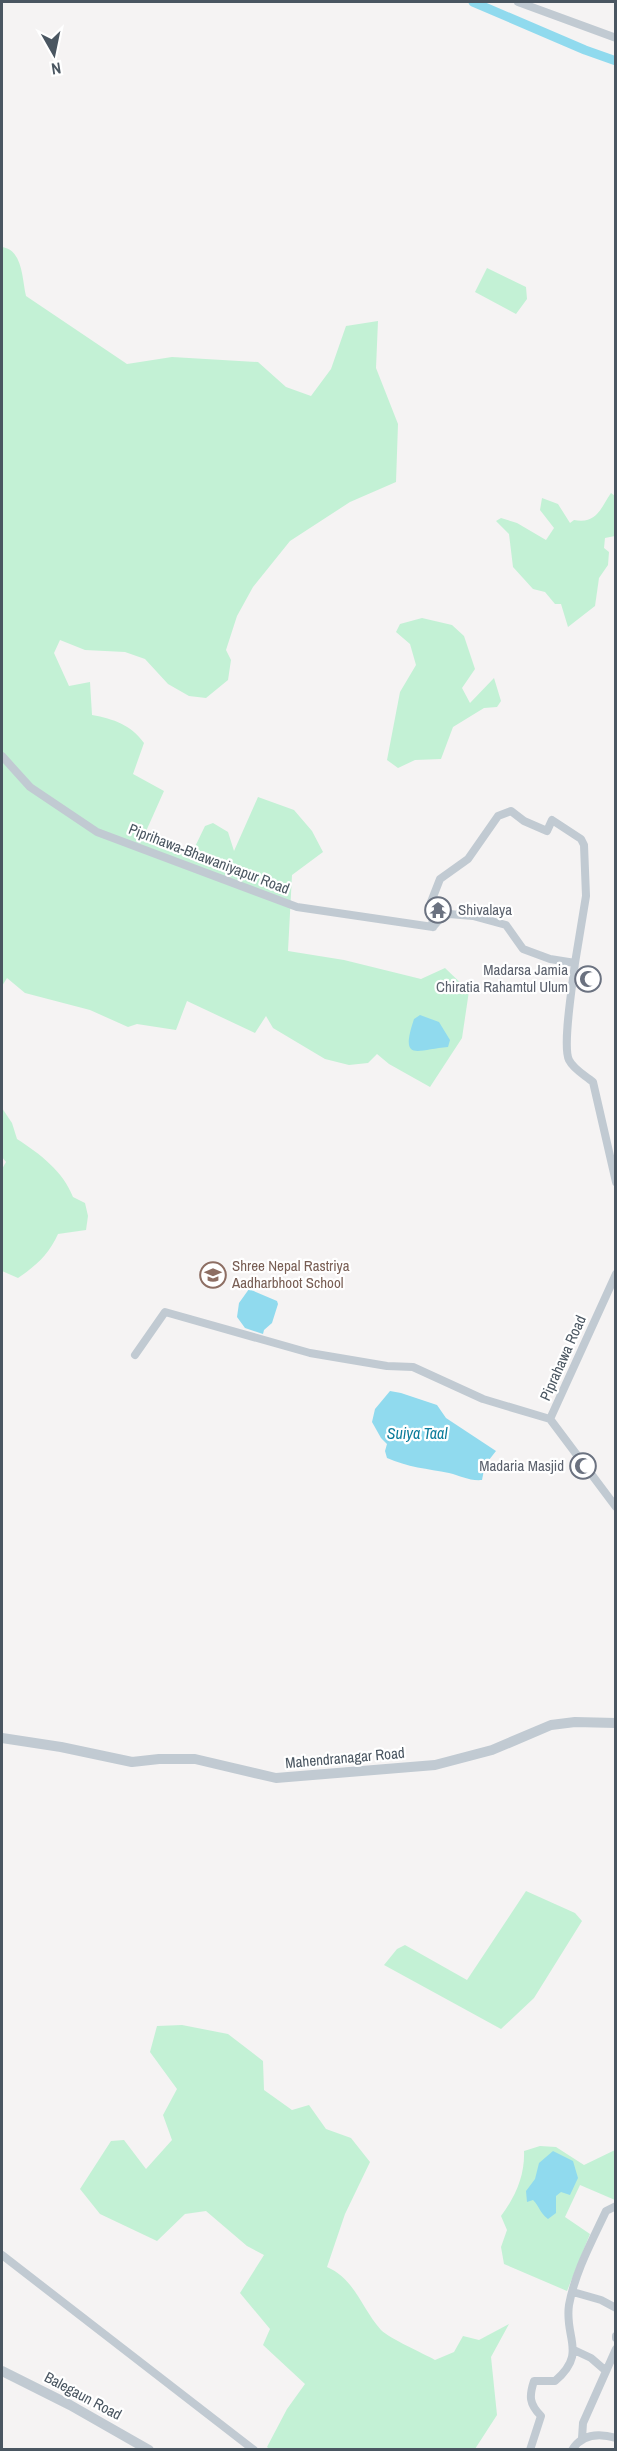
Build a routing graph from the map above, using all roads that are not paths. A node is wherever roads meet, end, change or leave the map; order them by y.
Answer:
1 (518, 2) edge
2 (615, 38) edge
3 (2, 756) edge
4 (433, 927) junction
5 (575, 963) junction
6 (615, 1182) edge
7 (615, 1274) edge
8 (135, 1355) dead end
9 (550, 1419) junction
10 (615, 1507) edge
11 (615, 1723) edge
12 (2, 1738) edge
13 (615, 2206) edge
14 (2, 2255) edge
15 (573, 2292) junction
16 (615, 2308) edge
17 (615, 2349) edge
18 (574, 2350) junction
19 (2, 2371) edge
20 (606, 2371) junction
21 (615, 2438) edge
22 (582, 2439) junction
23 (150, 2450) edge
24 (254, 2450) edge
25 (530, 2450) edge
26 (572, 2450) edge

1 - 2 street
3 - 4 street, Piprihawa-Bhawaniyapur Road
4 - 5 street
4 - 5 street
5 - 6 street
7 - 9 street, Piprahawa Road
8 - 9 street
9 - 10 street, Piprahawa Road
11 - 12 street, Mahendranagar Road
13 - 15 street
14 - 24 street
15 - 16 street
15 - 18 street
17 - 20 street
18 - 20 street
18 - 25 street
19 - 23 street, Balegaun Road
20 - 22 street
21 - 22 street
22 - 26 street

